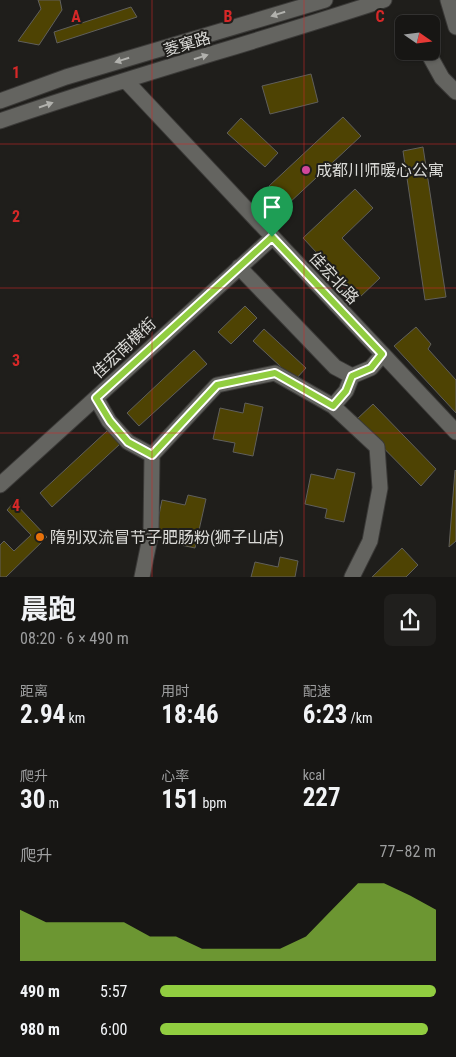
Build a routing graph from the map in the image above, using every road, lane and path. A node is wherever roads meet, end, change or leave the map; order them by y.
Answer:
1 (325, 0) edge
2 (384, 0) edge
3 (448, 0) edge
4 (456, 27) edge
5 (432, 60) edge
6 (126, 81) junction
7 (456, 92) edge
8 (0, 101) edge
9 (0, 122) edge
10 (272, 237) junction
11 (239, 267) junction
12 (382, 354) junction
13 (352, 376) junction
14 (96, 398) junction
15 (333, 406) junction
16 (456, 432) edge
17 (152, 455) junction
18 (0, 485) edge
19 (142, 577) edge
20 (352, 577) edge

1 -> 8 street, 菱窠路
6 -> 2 street, 菱窠路
3 - 4 street
5 - 7 street
9 -> 6 street, 菱窠路
6 - 10 street, 佳宏北路
10 - 11 street, 佳宏南横街
10 - 12 street, 佳宏北路
11 - 13 street
11 - 14 street, 佳宏南横街
12 - 13 street
12 - 16 street, 佳宏北路
13 - 15 street
14 - 17 street
14 - 18 street, 佳宏南横街
15 - 17 street
15 - 20 street
17 - 19 street

